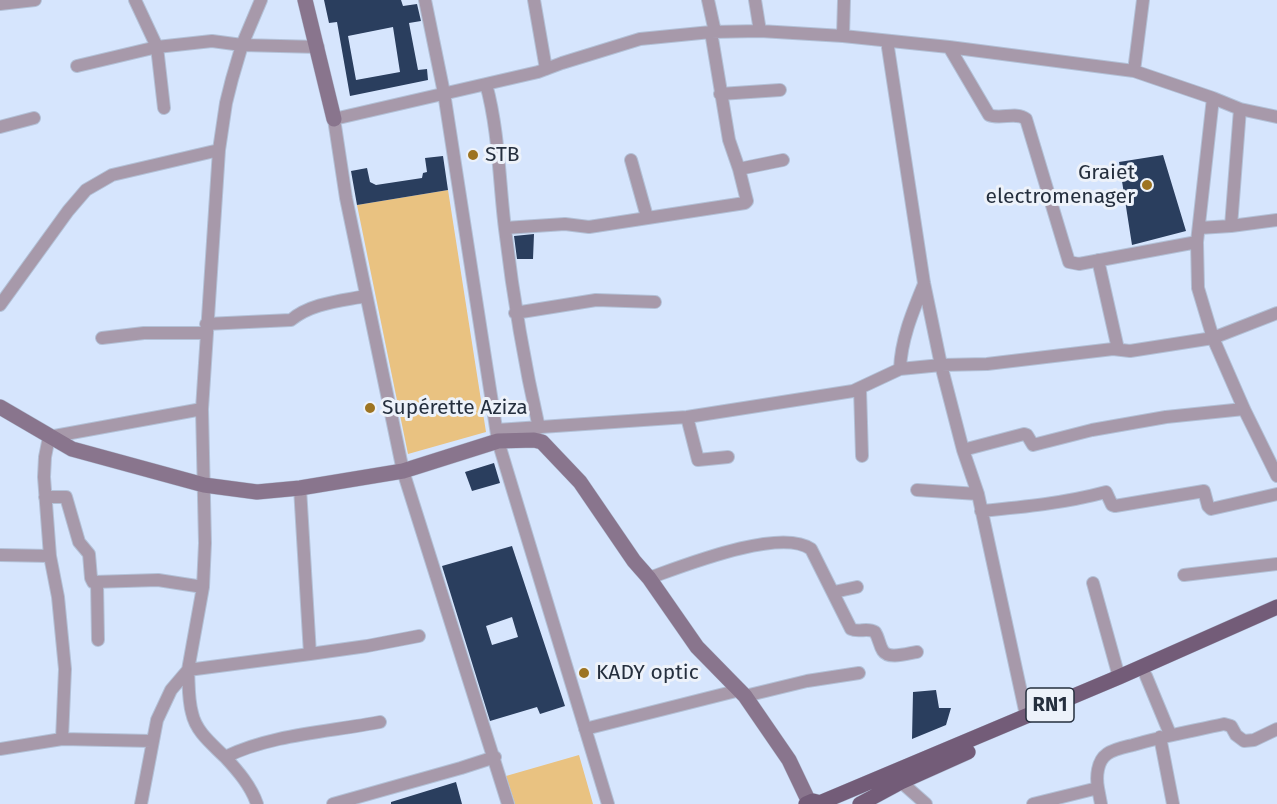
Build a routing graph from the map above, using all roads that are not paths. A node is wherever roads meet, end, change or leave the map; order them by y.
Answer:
1 (35, 0) edge
2 (135, 0) edge
3 (261, 0) edge
4 (305, 0) edge
5 (425, 0) edge
6 (534, 0) edge
7 (708, 0) edge
8 (755, 0) edge
9 (844, 0) edge
10 (1143, 0) edge
11 (22, 1) edge
12 (0, 4) edge
13 (760, 31) junction
14 (713, 32) junction
15 (843, 36) junction
16 (887, 41) junction
17 (242, 45) junction
18 (158, 47) junction
19 (318, 47) junction
20 (949, 47) junction
21 (77, 66) dead end
22 (546, 69) junction
23 (1134, 71) junction
24 (486, 84) junction
25 (780, 90) dead end
26 (444, 93) junction
27 (720, 94) junction
28 (1213, 98) junction
29 (164, 108) dead end
30 (1240, 109) junction
31 (1277, 117) edge
32 (34, 118) dead end
33 (334, 119) junction
34 (0, 127) edge
35 (219, 150) junction
36 (631, 160) dead end
37 (783, 160) dead end
38 (739, 169) junction
39 (647, 217) junction
40 (1277, 220) edge
41 (1231, 226) junction
42 (505, 228) junction
43 (1199, 228) junction
44 (1197, 242) junction
45 (1098, 260) junction
46 (924, 282) junction
47 (366, 296) junction
48 (655, 302) dead end
49 (0, 305) edge
50 (515, 313) junction
51 (1277, 313) edge
52 (206, 329) junction
53 (102, 338) dead end
54 (1213, 338) junction
55 (1118, 349) junction
56 (941, 365) junction
57 (900, 369) junction
58 (860, 388) junction
59 (0, 407) edge
60 (202, 409) junction
61 (1244, 409) junction
62 (687, 417) junction
63 (539, 428) junction
64 (498, 435) junction
65 (49, 437) junction
66 (963, 450) junction
67 (862, 456) dead end
68 (728, 457) dead end
69 (403, 471) junction
70 (1277, 476) edge
71 (204, 485) junction
72 (300, 488) junction
73 (917, 490) dead end
74 (978, 494) junction
75 (1277, 494) edge
76 (45, 497) junction
77 (981, 511) junction
78 (0, 555) edge
79 (50, 556) junction
80 (1277, 564) edge
81 (1184, 575) dead end
82 (649, 578) junction
83 (97, 582) junction
84 (1093, 583) dead end
85 (203, 587) junction
86 (858, 587) dead end
87 (834, 592) junction
88 (1277, 607) edge
89 (1277, 619) edge
90 (419, 636) dead end
91 (98, 640) dead end
92 (917, 652) dead end
93 (310, 654) junction
94 (188, 670) junction
95 (859, 673) dead end
96 (1146, 676) junction
97 (1119, 677) junction
98 (743, 693) junction
99 (1026, 715) junction
100 (381, 722) dead end
101 (585, 729) junction
102 (1277, 729) edge
103 (1165, 736) junction
104 (62, 739) junction
105 (152, 741) junction
106 (0, 749) edge
107 (225, 757) junction
108 (495, 757) junction
109 (902, 782) junction
110 (1098, 788) junction
111 (358, 801) edge
112 (816, 803) edge
113 (141, 804) edge
114 (257, 804) edge
115 (333, 804) edge
116 (508, 804) edge
117 (608, 804) edge
118 (860, 804) edge
119 (926, 804) edge
120 (1033, 804) edge
121 (1101, 804) edge
122 (1173, 804) edge

1 - 11 street
2 - 18 street
3 - 17 street
4 - 19 street
5 - 26 street
6 - 22 street
7 - 14 street
8 - 13 street
9 - 15 street
10 - 23 street
11 - 12 street
13 - 14 street
13 - 15 street
14 - 22 street
14 - 27 street
15 - 16 street
16 - 20 street
16 - 46 street
17 - 18 street
17 - 19 street
17 - 35 street
18 - 21 street
18 - 29 street
19 - 33 street
20 - 23 street
20 - 45 street
22 - 24 street
23 - 28 street
24 - 26 street
24 - 42 street
25 - 27 street
26 - 33 street
26 - 64 street
27 - 38 street
28 - 30 street
28 - 43 street
30 - 31 street
30 - 41 street
32 - 34 street
33 - 47 street
35 - 49 street
35 - 52 street
36 - 39 street
37 - 38 street
38 - 39 street
39 - 42 street
40 - 41 street
41 - 43 street
42 - 50 street
43 - 44 street
44 - 45 street
44 - 54 street
45 - 55 street
46 - 56 street
46 - 57 street
47 - 52 street
47 - 69 street
48 - 50 street
50 - 63 street
51 - 54 street
52 - 53 street
52 - 60 street
54 - 55 street
54 - 61 street
55 - 56 street
56 - 57 street
56 - 66 street
57 - 58 street
58 - 62 street
58 - 67 street
59 - 65 street
60 - 65 street
60 - 71 street
61 - 66 street
61 - 70 street
62 - 63 street
62 - 68 street
63 - 64 street
64 - 69 street
64 - 82 street
64 - 101 street
65 - 71 street
65 - 76 street
66 - 74 street
69 - 72 street
69 - 108 street
71 - 72 street
71 - 85 street
72 - 93 street
73 - 74 street
74 - 77 street
75 - 77 street
76 - 79 street
76 - 83 street
77 - 99 street
78 - 79 street
79 - 104 street
80 - 81 street
82 - 87 street
82 - 98 street
83 - 85 street
83 - 91 street
84 - 97 street
85 - 94 street
86 - 87 street
87 - 92 street
88 - 97 main road, RN1
89 - 96 main road, RN1
90 - 93 street
93 - 94 street
94 - 105 street
94 - 107 street
95 - 98 street
96 - 103 street
96 - 109 main road, RN1
97 - 99 main road, RN1
98 - 101 street
98 - 112 street
99 - 112 main road, RN1
100 - 107 street
101 - 117 street
102 - 103 street
103 - 110 street
103 - 122 street
104 - 105 street
104 - 106 street
105 - 113 street
107 - 114 street
108 - 111 street
108 - 116 street
109 - 118 main road, RN1
109 - 119 street
110 - 120 street
110 - 121 street
111 - 115 street

